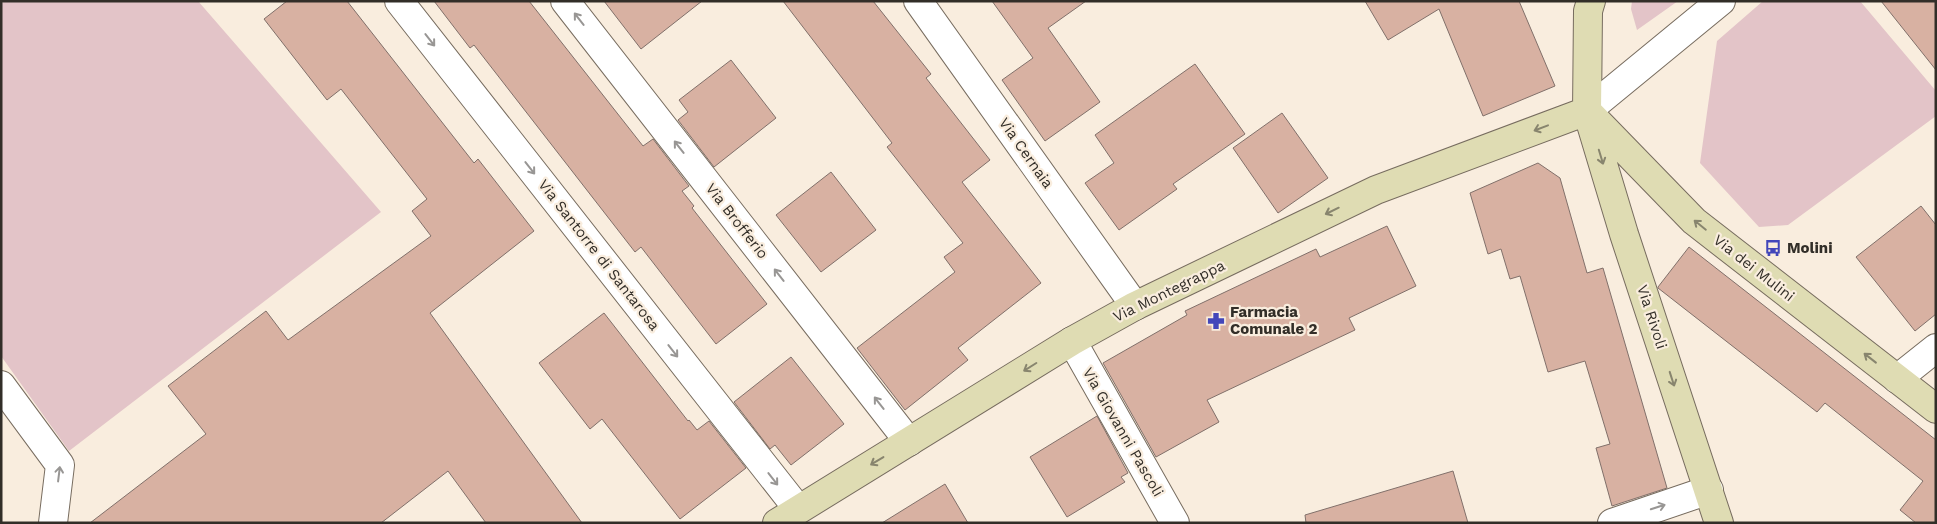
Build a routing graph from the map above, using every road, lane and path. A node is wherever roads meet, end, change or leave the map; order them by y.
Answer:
1 (400, 1) edge
2 (565, 1) edge
3 (918, 1) edge
4 (1722, 1) edge
5 (1587, 5) edge
6 (1587, 111) junction
7 (1135, 306) junction
8 (1072, 342) junction
9 (1936, 348) edge
10 (1897, 379) junction
11 (1, 384) edge
12 (1936, 409) edge
13 (909, 442) junction
14 (1709, 490) junction
15 (787, 516) edge
16 (53, 523) edge
17 (1175, 523) edge
18 (1612, 523) edge
19 (1719, 523) edge

1 -> 15 street, Via Santorre di Santarosa
13 -> 2 street, Via Brofferio
3 - 7 street, Via Cernaia
4 - 6 street
5 - 6 street, Via Rivoli
6 -> 7 street, Via Montegrappa
10 -> 6 street, Via dei Mulini
6 -> 14 street, Via Rivoli
7 - 8 street, Via Montegrappa
8 -> 13 street, Via Montegrappa
8 - 17 street, Via Giovanni Pascoli
9 - 10 street
10 - 12 street, Via dei Mulini
16 -> 11 street
13 -> 15 street, Via Montegrappa
18 -> 14 street
14 - 19 street, Via Rivoli

